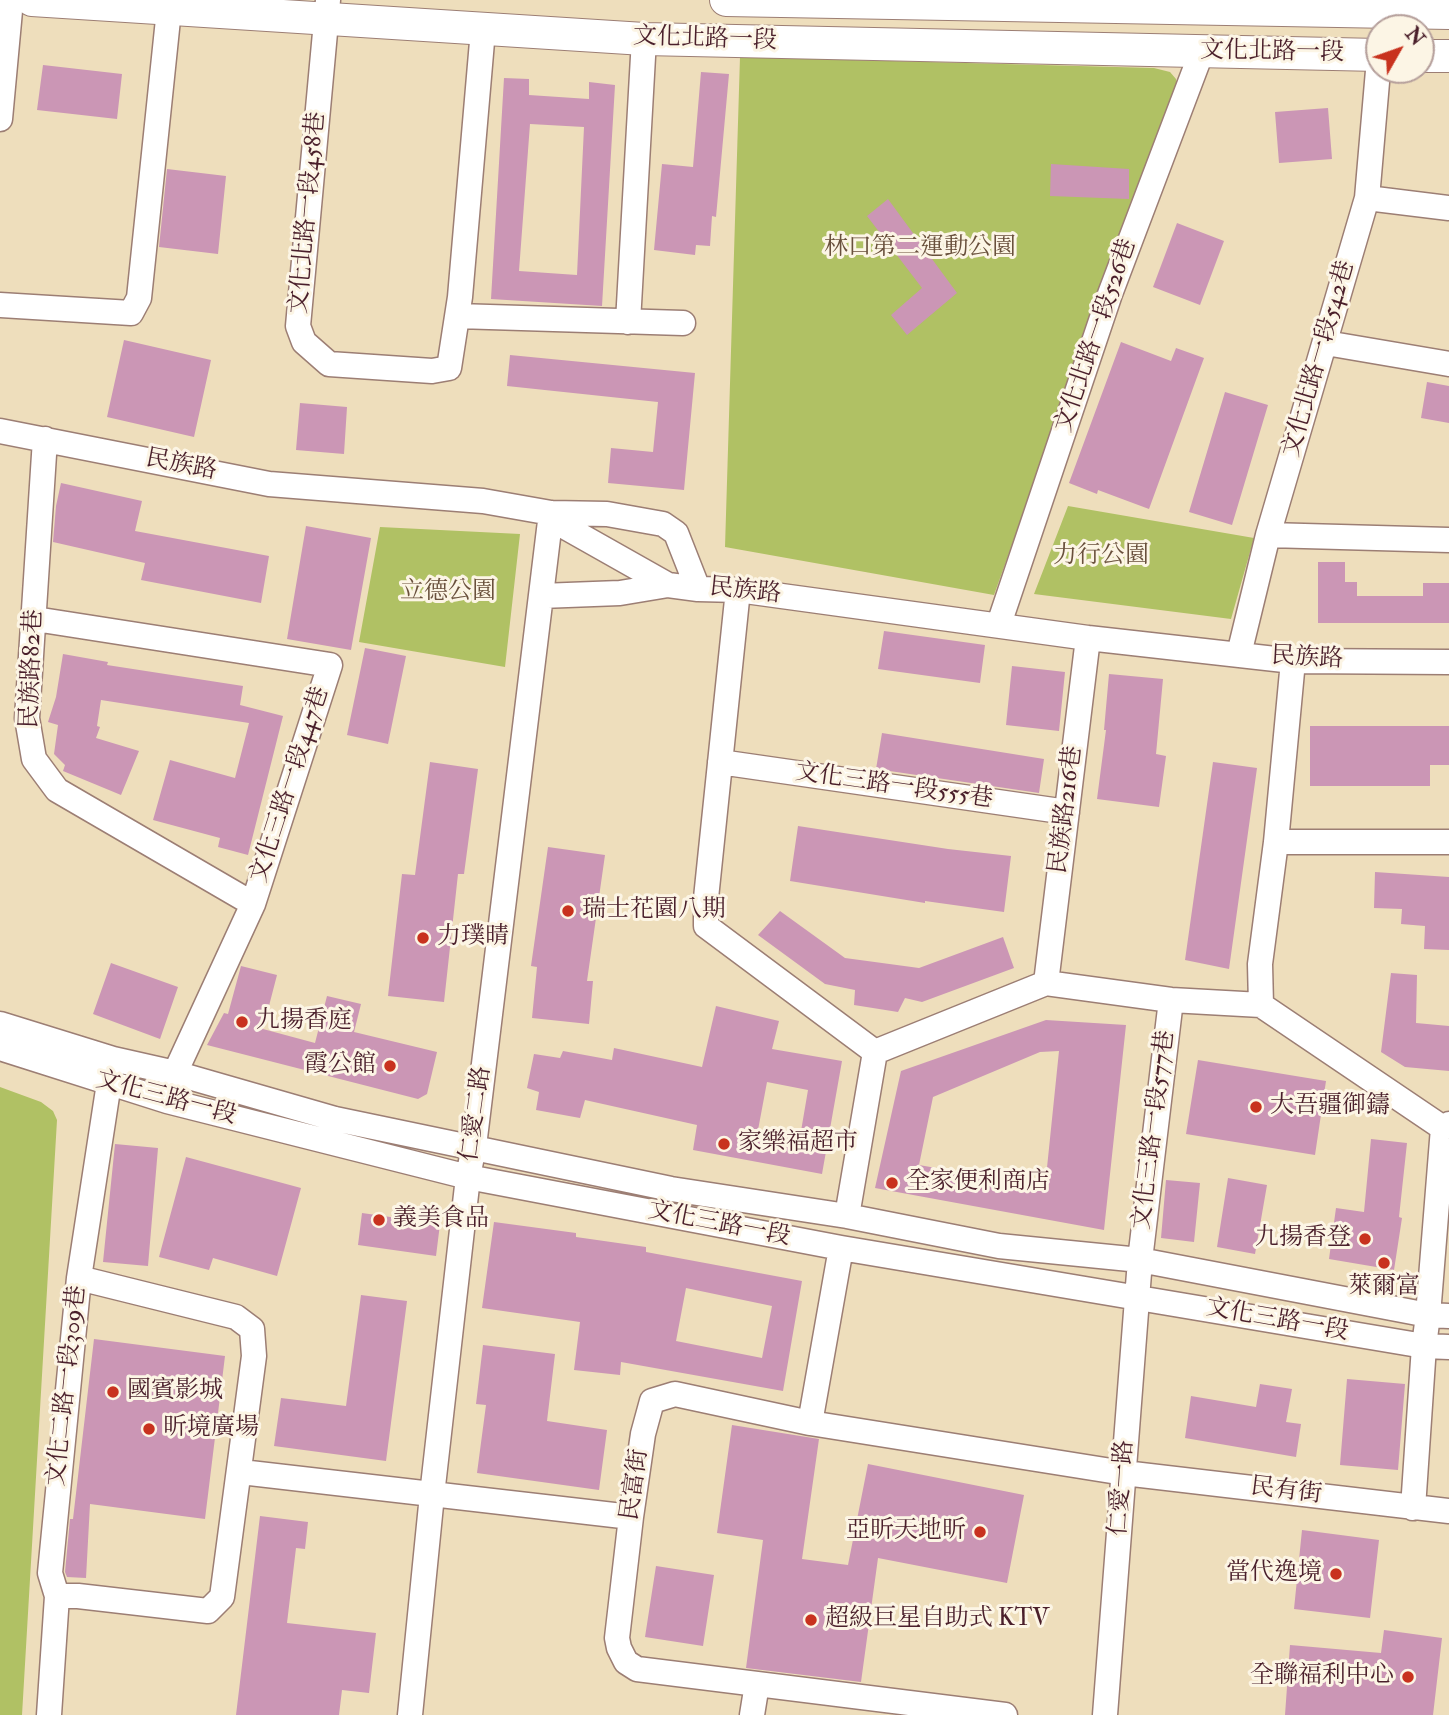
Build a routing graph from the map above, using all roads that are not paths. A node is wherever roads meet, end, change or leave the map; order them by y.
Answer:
1 (11, 0) edge
2 (32, 0) edge
3 (726, 0) edge
4 (1126, 3) edge
5 (170, 5) edge
6 (327, 10) edge
7 (1449, 13) edge
8 (483, 30) junction
9 (644, 39) junction
10 (1202, 51) junction
11 (1365, 57) edge
12 (1377, 84) edge
13 (0, 119) edge
14 (1367, 198) junction
15 (1449, 208) edge
16 (0, 305) edge
17 (457, 316) junction
18 (628, 322) junction
19 (683, 323) dead end
20 (1326, 343) junction
21 (1449, 364) edge
22 (0, 430) edge
23 (45, 439) junction
24 (551, 513) junction
25 (1268, 535) junction
26 (1449, 540) edge
27 (668, 585) junction
28 (698, 589) junction
29 (738, 590) junction
30 (541, 596) junction
31 (35, 619) junction
32 (999, 624) junction
33 (1088, 638) junction
34 (1239, 654) junction
35 (1293, 661) junction
36 (1449, 662) edge
37 (720, 762) junction
38 (1067, 812) junction
39 (1276, 842) junction
40 (1449, 842) edge
41 (253, 904) junction
42 (1046, 983) junction
43 (1171, 1000) junction
44 (1261, 1005) junction
45 (0, 1024) edge
46 (0, 1048) edge
47 (875, 1052) junction
48 (113, 1059) junction
49 (175, 1073) junction
50 (107, 1084) junction
51 (167, 1101) junction
52 (1446, 1126) edge
53 (474, 1146) junction
54 (468, 1177) junction
55 (847, 1216) junction
56 (841, 1248) junction
57 (1140, 1260) junction
58 (79, 1278) junction
59 (1137, 1297) junction
60 (1439, 1316) edge
61 (1424, 1346) junction
62 (1449, 1347) edge
63 (810, 1423) junction
64 (240, 1472) junction
65 (1124, 1473) junction
66 (432, 1495) junction
67 (1413, 1507) junction
68 (1449, 1511) edge
69 (631, 1517) junction
70 (57, 1596) junction
71 (757, 1684) junction
72 (49, 1715) edge
73 (410, 1715) edge
74 (752, 1715) edge
75 (1005, 1715) edge
76 (1105, 1715) edge

1 - 13 street
2 - 5 main road, 文化北路一段
3 - 4 main road, 文化北路一段
4 - 7 main road, 文化北路一段
5 - 6 main road, 文化北路一段
5 - 16 street
6 - 8 main road, 文化北路一段
6 - 17 street, 文化北路一段458巷
8 - 9 main road, 文化北路一段
8 - 17 street
9 - 10 main road, 文化北路一段
9 - 18 street
10 - 11 main road, 文化北路一段
10 - 32 street, 文化北路一段526巷
12 - 14 street, 文化北路一段542巷
14 - 15 street
14 - 20 street, 文化北路一段542巷
17 - 18 street
18 - 19 street
20 - 21 street
20 - 25 street, 文化北路一段542巷
22 - 23 street, 民族路
23 - 24 street, 民族路
23 - 31 street, 民族路82巷
24 - 27 street
24 - 28 street, 民族路
24 - 30 street, 仁愛二路
25 - 26 street
25 - 34 street, 文化北路一段542巷
27 - 28 street
27 - 30 street
28 - 29 street, 民族路
29 - 32 street, 民族路
29 - 37 street
30 - 53 street, 仁愛二路
31 - 41 street, 民族路82巷
31 - 41 street, 文化三路一段447巷
32 - 33 street, 民族路
33 - 34 street, 民族路
33 - 38 street, 民族路216巷
34 - 35 street, 民族路
35 - 36 street, 民族路
35 - 39 street
37 - 38 street, 文化三路一段555巷
37 - 47 street
38 - 42 street, 民族路216巷
39 - 40 street
39 - 44 street
41 - 49 street, 文化三路一段447巷
42 - 43 street
42 - 47 street
43 - 44 street
43 - 57 street, 文化三路一段577巷
44 - 52 street
45 - 48 street, 文化三路一段
46 - 50 street, 文化三路一段
47 - 55 street
48 - 49 street, 文化三路一段
48 - 50 street, 文化二路一段309巷
49 - 51 street, 文化三路一段447巷
49 - 53 street, 文化三路一段
50 - 51 street, 文化三路一段
50 - 58 street, 文化二路一段309巷
51 - 54 street, 文化三路一段
52 - 60 street
53 - 54 street, 仁愛二路
53 - 55 street, 文化三路一段
54 - 56 street, 文化三路一段
54 - 66 street, 仁愛二路
55 - 57 street, 文化三路一段
56 - 59 street, 文化三路一段
56 - 63 street
57 - 59 street, 仁愛一路
57 - 60 street, 文化三路一段
58 - 64 street
58 - 70 street, 文化二路一段309巷
59 - 61 street, 文化三路一段
59 - 65 street, 仁愛一路
60 - 61 street
61 - 62 street, 文化三路一段
61 - 67 street
63 - 65 street, 民富街
63 - 69 street, 民富街
64 - 66 street
64 - 70 street
65 - 67 street, 民有街
65 - 76 street, 仁愛一路
66 - 69 street
66 - 73 street, 仁愛二路
67 - 68 street, 民有街
69 - 71 street, 民富街
70 - 72 street, 文化二路一段309巷
71 - 74 street
71 - 75 street, 民富街

